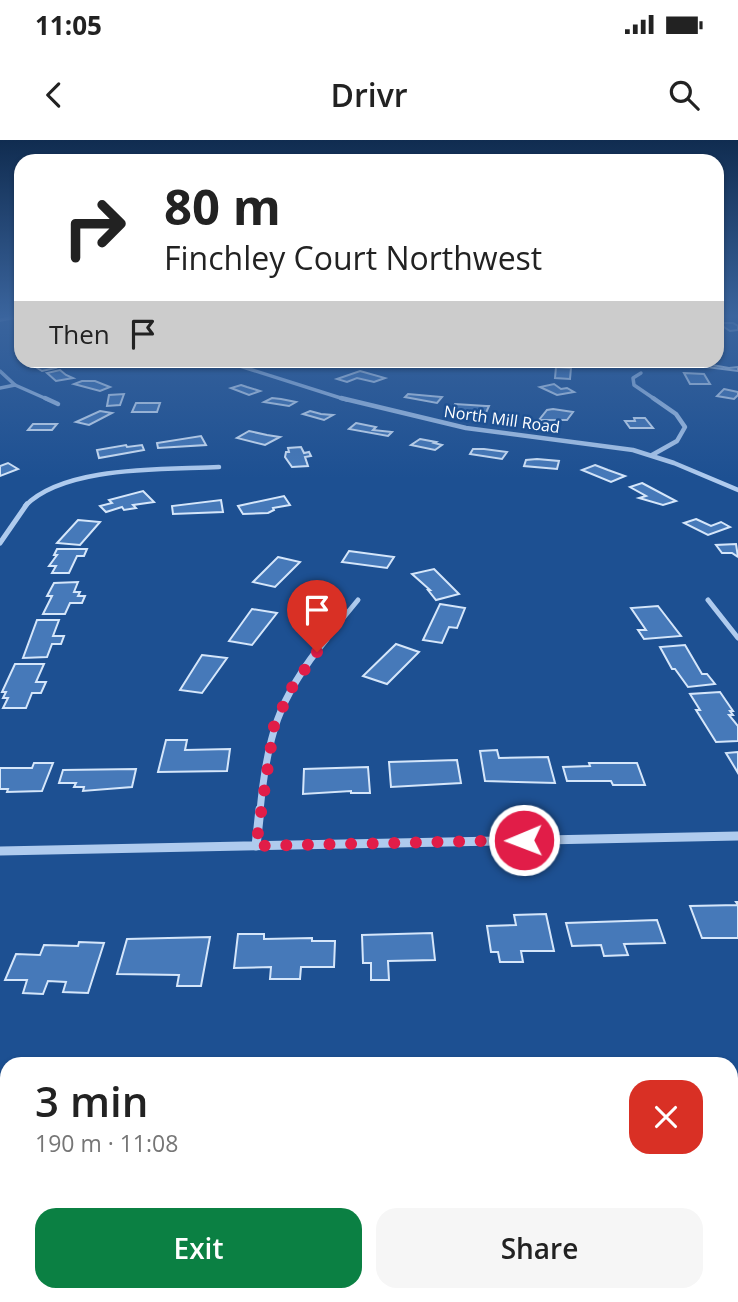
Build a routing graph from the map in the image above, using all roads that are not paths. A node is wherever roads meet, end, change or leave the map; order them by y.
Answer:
1 (252, 369) edge
2 (0, 371) edge
3 (641, 373) dead end
4 (15, 385) junction
5 (0, 388) edge
6 (58, 404) dead end
7 (651, 455) junction
8 (219, 467) dead end
9 (738, 490) edge
10 (0, 543) edge
11 (358, 600) dead end
12 (708, 600) dead end
13 (738, 638) edge
14 (738, 836) edge
15 (256, 846) junction
16 (0, 851) edge

1 - 7 street, North Mill Road
2 - 4 street
3 - 7 street
4 - 5 street
4 - 6 street
7 - 9 street, North Mill Road
8 - 10 street
11 - 15 street
12 - 13 street
14 - 15 street
15 - 16 street

